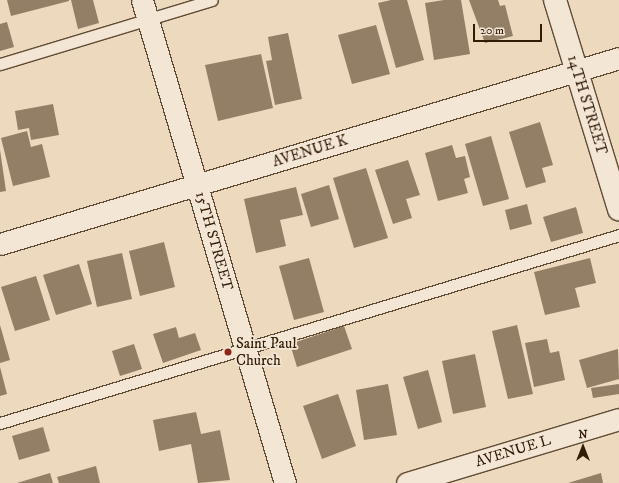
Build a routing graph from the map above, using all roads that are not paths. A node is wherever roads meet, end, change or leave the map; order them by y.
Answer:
1 (142, 0) edge
2 (212, 0) edge
3 (555, 0) edge
4 (148, 20) junction
5 (619, 58) edge
6 (0, 64) edge
7 (577, 72) junction
8 (198, 185) junction
9 (619, 209) edge
10 (619, 236) edge
11 (0, 244) edge
12 (245, 348) junction
13 (619, 419) edge
14 (0, 423) edge
15 (285, 483) edge
16 (407, 483) edge

1 - 4 street, 15TH STREET
2 - 4 lane
3 - 7 main road, 14TH STREET
4 - 6 lane
4 - 8 street, 15TH STREET
5 - 7 street, AVENUE K
7 - 8 street, AVENUE K
7 - 9 main road, 14TH STREET
8 - 11 street, AVENUE K
8 - 12 street, 15TH STREET
10 - 12 lane
12 - 14 lane
12 - 15 street, 15TH STREET
13 - 16 street, AVENUE L

